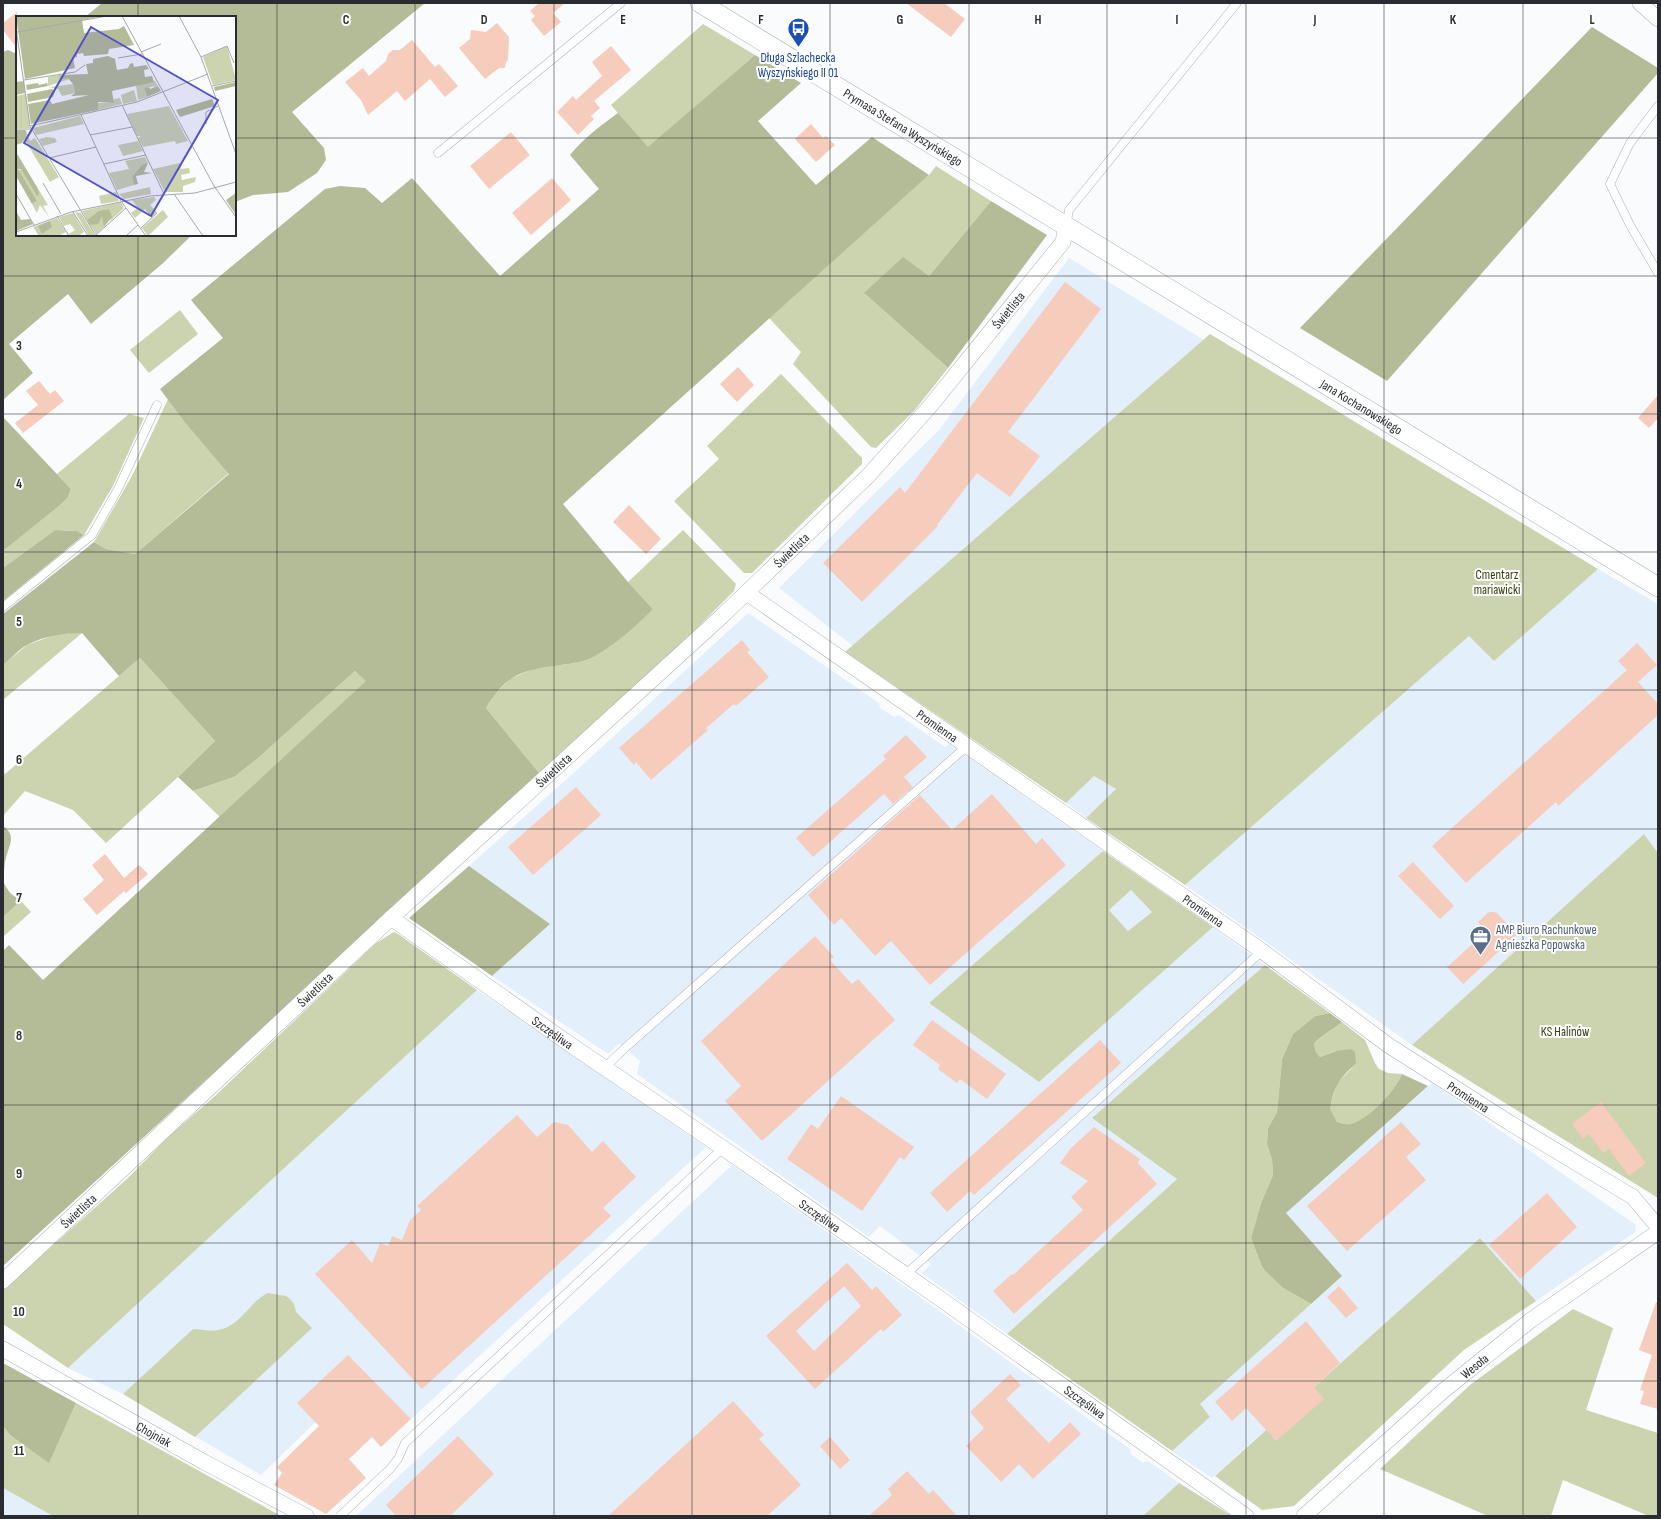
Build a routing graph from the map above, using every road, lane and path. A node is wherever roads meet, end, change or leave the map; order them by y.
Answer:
1 (621, 3) edge
2 (700, 3) edge
3 (1237, 3) edge
4 (1640, 3) edge
5 (1658, 19) edge
6 (1658, 106) edge
7 (438, 153) dead end
8 (1066, 226) junction
9 (1658, 273) edge
10 (156, 405) dead end
11 (1658, 587) edge
12 (747, 593) junction
13 (3, 607) edge
14 (967, 746) junction
15 (391, 918) junction
16 (1262, 951) junction
17 (604, 1068) junction
18 (723, 1148) junction
19 (1658, 1227) edge
20 (1658, 1232) edge
21 (905, 1275) junction
22 (3, 1281) edge
23 (3, 1349) edge
24 (306, 1516) edge
25 (340, 1516) edge
26 (1246, 1516) edge
27 (1304, 1516) edge

1 - 7 lane
2 - 8 street, Prymasa Stefana Wyszyńskiego
3 - 8 lane
4 - 5 street
6 - 9 lane
8 - 11 street, Jana Kochanowskiego
8 - 12 street, Świetlista
10 - 13 lane
12 - 14 street, Promienna
12 - 15 street, Świetlista
14 - 16 street, Promienna
14 - 17 lane
15 - 17 street, Szczęśliwa
15 - 22 street, Świetlista
16 - 19 street, Promienna
16 - 21 lane
17 - 18 street, Szczęśliwa
18 - 21 street, Szczęśliwa
18 - 25 lane
20 - 27 street, Wesoła
21 - 26 street, Szczęśliwa
23 - 24 street, Chojniak

